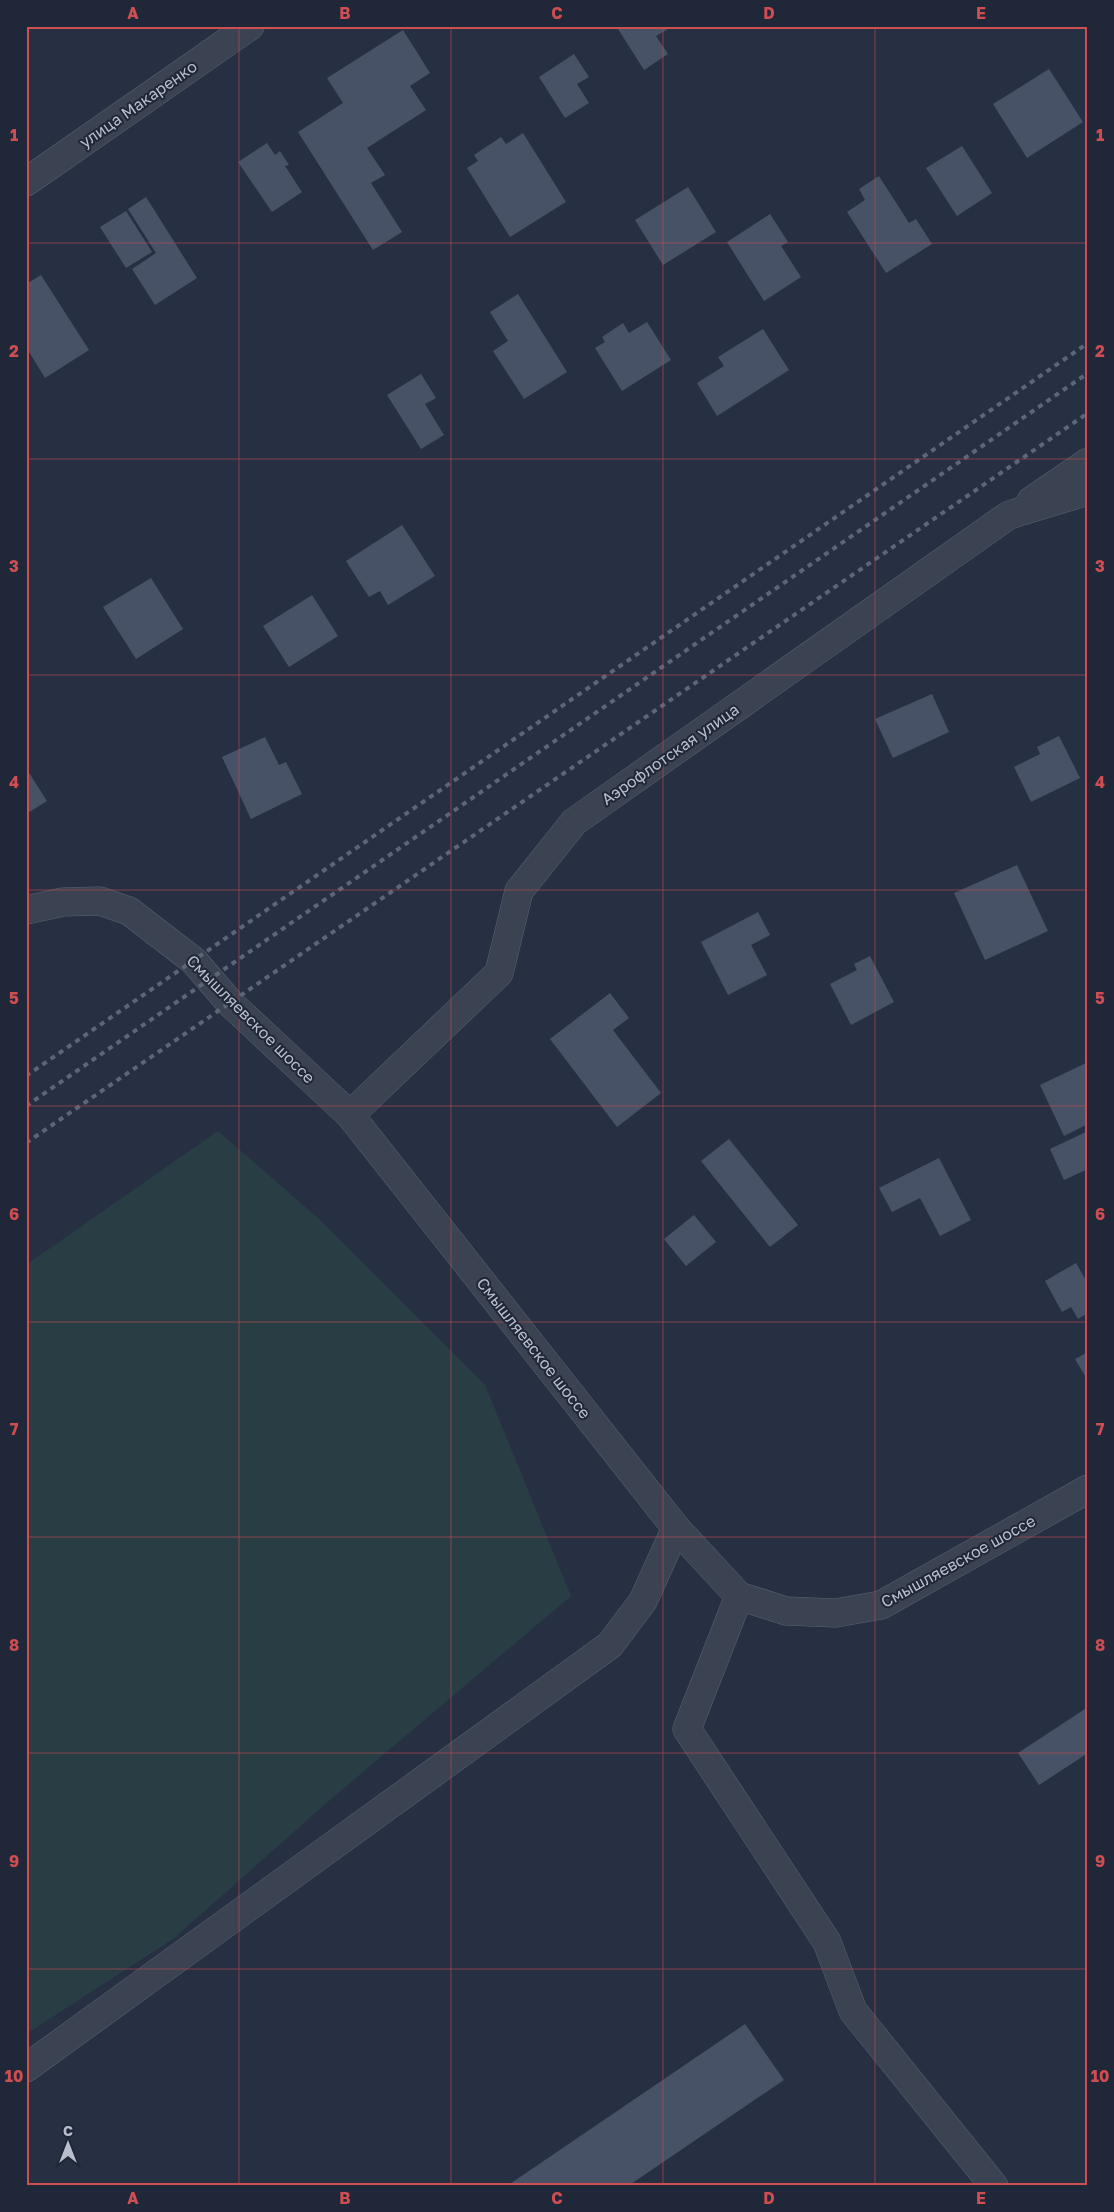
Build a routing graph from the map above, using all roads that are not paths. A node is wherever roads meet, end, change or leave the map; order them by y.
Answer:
1 (250, 26) edge
2 (26, 182) edge
3 (1088, 462) edge
4 (1088, 491) edge
5 (1009, 516) junction
6 (26, 910) edge
7 (350, 1115) junction
8 (1088, 1489) edge
9 (676, 1528) junction
10 (739, 1596) junction
11 (26, 2068) edge
12 (994, 2186) edge

1 - 2 street, улица Макаренко
3 - 5 street
4 - 5 street, Аэрофлотская улица
5 - 7 street, Аэрофлотская улица
6 - 7 street, Смышляевское шоссе
7 - 9 street, Смышляевское шоссе
8 - 10 street, Смышляевское шоссе
9 - 10 street, Смышляевское шоссе
9 - 11 street
10 - 12 street

